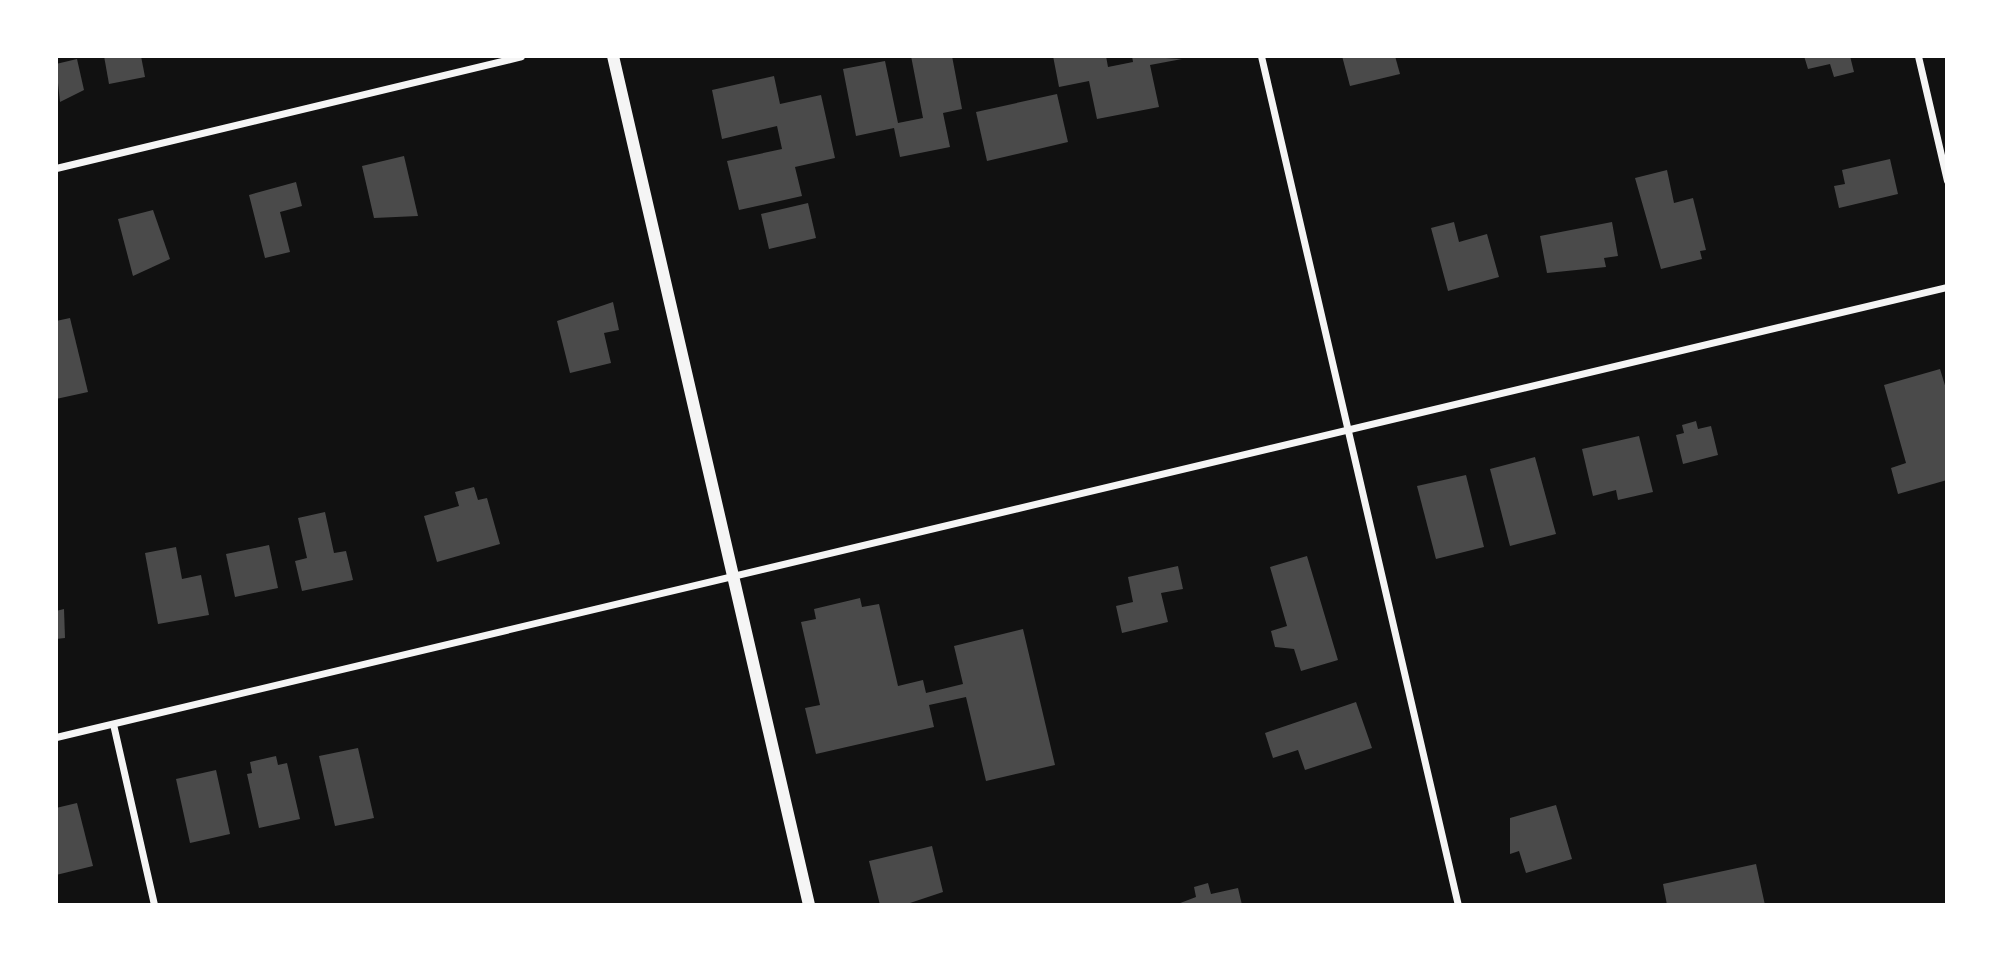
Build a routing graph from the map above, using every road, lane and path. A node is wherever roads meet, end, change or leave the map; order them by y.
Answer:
1 (521, 56) edge
2 (613, 56) edge
3 (1261, 56) edge
4 (1918, 56) edge
5 (56, 168) edge
6 (1947, 181) edge
7 (1947, 287) edge
8 (1345, 432) junction
9 (733, 577) junction
10 (113, 724) junction
11 (56, 737) edge
12 (154, 905) edge
13 (809, 905) edge
14 (1458, 905) edge

1 - 5 street
2 - 9 street
3 - 8 street
4 - 6 street
7 - 8 street
8 - 9 street
8 - 14 street
9 - 10 street
9 - 13 street
10 - 11 street
10 - 12 street

